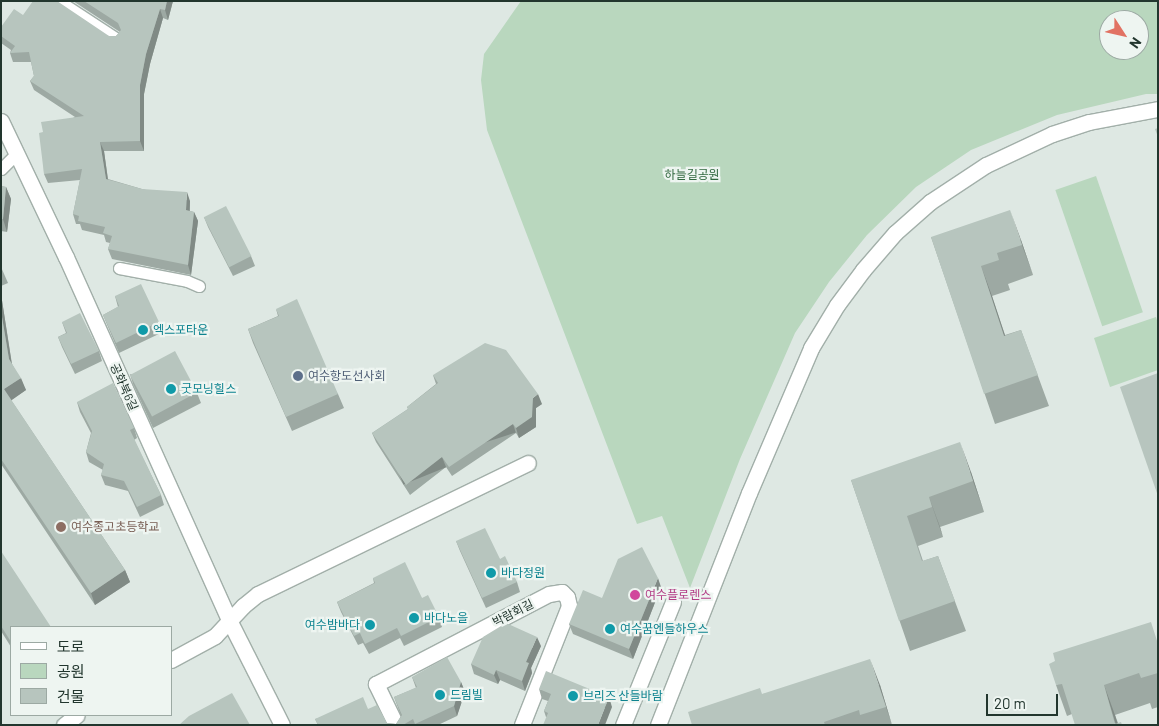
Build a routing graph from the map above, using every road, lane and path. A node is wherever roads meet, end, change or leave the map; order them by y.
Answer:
1 (59, 1) edge
2 (117, 40) edge
3 (1158, 109) edge
4 (1, 121) edge
5 (17, 153) junction
6 (1, 169) edge
7 (118, 268) dead end
8 (199, 286) dead end
9 (528, 463) dead end
10 (673, 602) dead end
11 (230, 622) junction
12 (172, 659) edge
13 (76, 716) edge
14 (64, 725) edge
15 (282, 725) edge
16 (396, 725) edge
17 (522, 725) edge
18 (623, 725) edge
19 (658, 725) edge

1 - 2 lane
3 - 19 street
4 - 5 street, 공화북6길
5 - 6 lane
5 - 11 street, 공화북6길
7 - 8 lane
9 - 11 street
10 - 18 street
11 - 12 street
11 - 15 street
13 - 14 street
16 - 17 street, 박람회길

